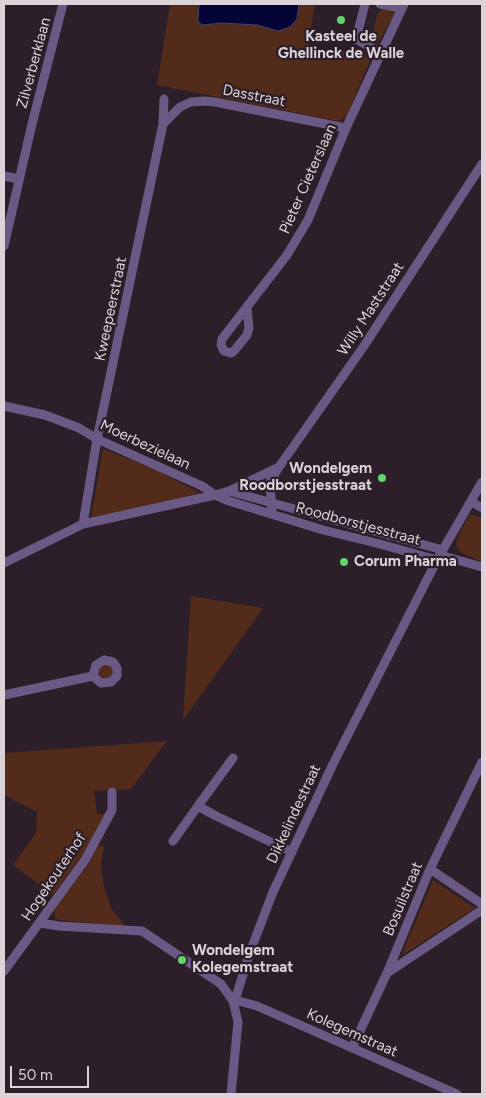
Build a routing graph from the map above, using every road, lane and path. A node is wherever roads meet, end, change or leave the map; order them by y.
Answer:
1 (63, 4) edge
2 (364, 4) edge
3 (380, 4) edge
4 (402, 6) edge
5 (381, 53) junction
6 (164, 99) dead end
7 (164, 124) junction
8 (346, 128) junction
9 (482, 164) edge
10 (4, 176) edge
11 (19, 179) junction
12 (4, 246) edge
13 (247, 308) junction
14 (4, 406) edge
15 (97, 438) junction
16 (279, 467) junction
17 (482, 482) edge
18 (229, 491) junction
19 (215, 496) junction
20 (271, 502) junction
21 (472, 502) junction
22 (482, 508) edge
23 (272, 514) junction
24 (83, 524) junction
25 (440, 555) junction
26 (4, 564) edge
27 (482, 567) edge
28 (93, 676) dead end
29 (4, 695) edge
30 (233, 758) dead end
31 (482, 762) edge
32 (112, 792) dead end
33 (198, 806) junction
34 (173, 841) dead end
35 (292, 852) junction
36 (430, 869) junction
37 (482, 904) edge
38 (482, 910) edge
39 (40, 922) junction
40 (4, 971) edge
41 (387, 973) junction
42 (234, 1001) junction
43 (352, 1048) junction
44 (231, 1094) edge
45 (457, 1094) edge

1 - 11 street, Zilverberklaan
2 - 5 street
3 - 4 street, Pieter Cieterslaan
4 - 5 street, Pieter Cieterslaan
5 - 8 street, Pieter Cieterslaan
6 - 7 street, Kweepeerstraat
7 - 8 street, Dasstraat
7 - 15 street, Kweepeerstraat
8 - 13 street, Pieter Cieterslaan
9 - 16 street, Willy Maststraat
10 - 11 street
11 - 12 street, Zilverberklaan
13 - 13 street, Pieter Cieterslaan
14 - 15 street, Moerbezielaan
15 - 19 street, Moerbezielaan
15 - 24 street, Kweepeerstraat
16 - 18 street, Willy Maststraat
16 - 20 street, Willy Maststraat
17 - 21 street, Dikkelindestraat
18 - 19 street, Willy Maststraat
18 - 20 street, Roodborstjesstraat
19 - 23 street, Moerbezielaan
19 - 24 street, Willy Maststraat
20 - 23 street, Willy Maststraat
20 - 25 street, Roodborstjesstraat
21 - 22 street
21 - 25 street, Dikkelindestraat
23 - 25 street, Roodborstjesstraat
24 - 26 street, Willy Maststraat
25 - 27 street, Roodborstjesstraat
25 - 35 street, Dikkelindestraat
28 - 29 street
30 - 33 street
31 - 36 street, Bosuilstraat
32 - 39 street, Hogekouterhof
33 - 34 street
33 - 35 street
35 - 42 street, Dikkelindestraat
36 - 37 street
36 - 41 street, Bosuilstraat
38 - 41 street
39 - 40 street, Hogekouterhof
39 - 42 street
41 - 43 street, Bosuilstraat
42 - 43 street, Kolegemstraat
42 - 44 street, Dikkelindestraat
43 - 45 street, Kolegemstraat

